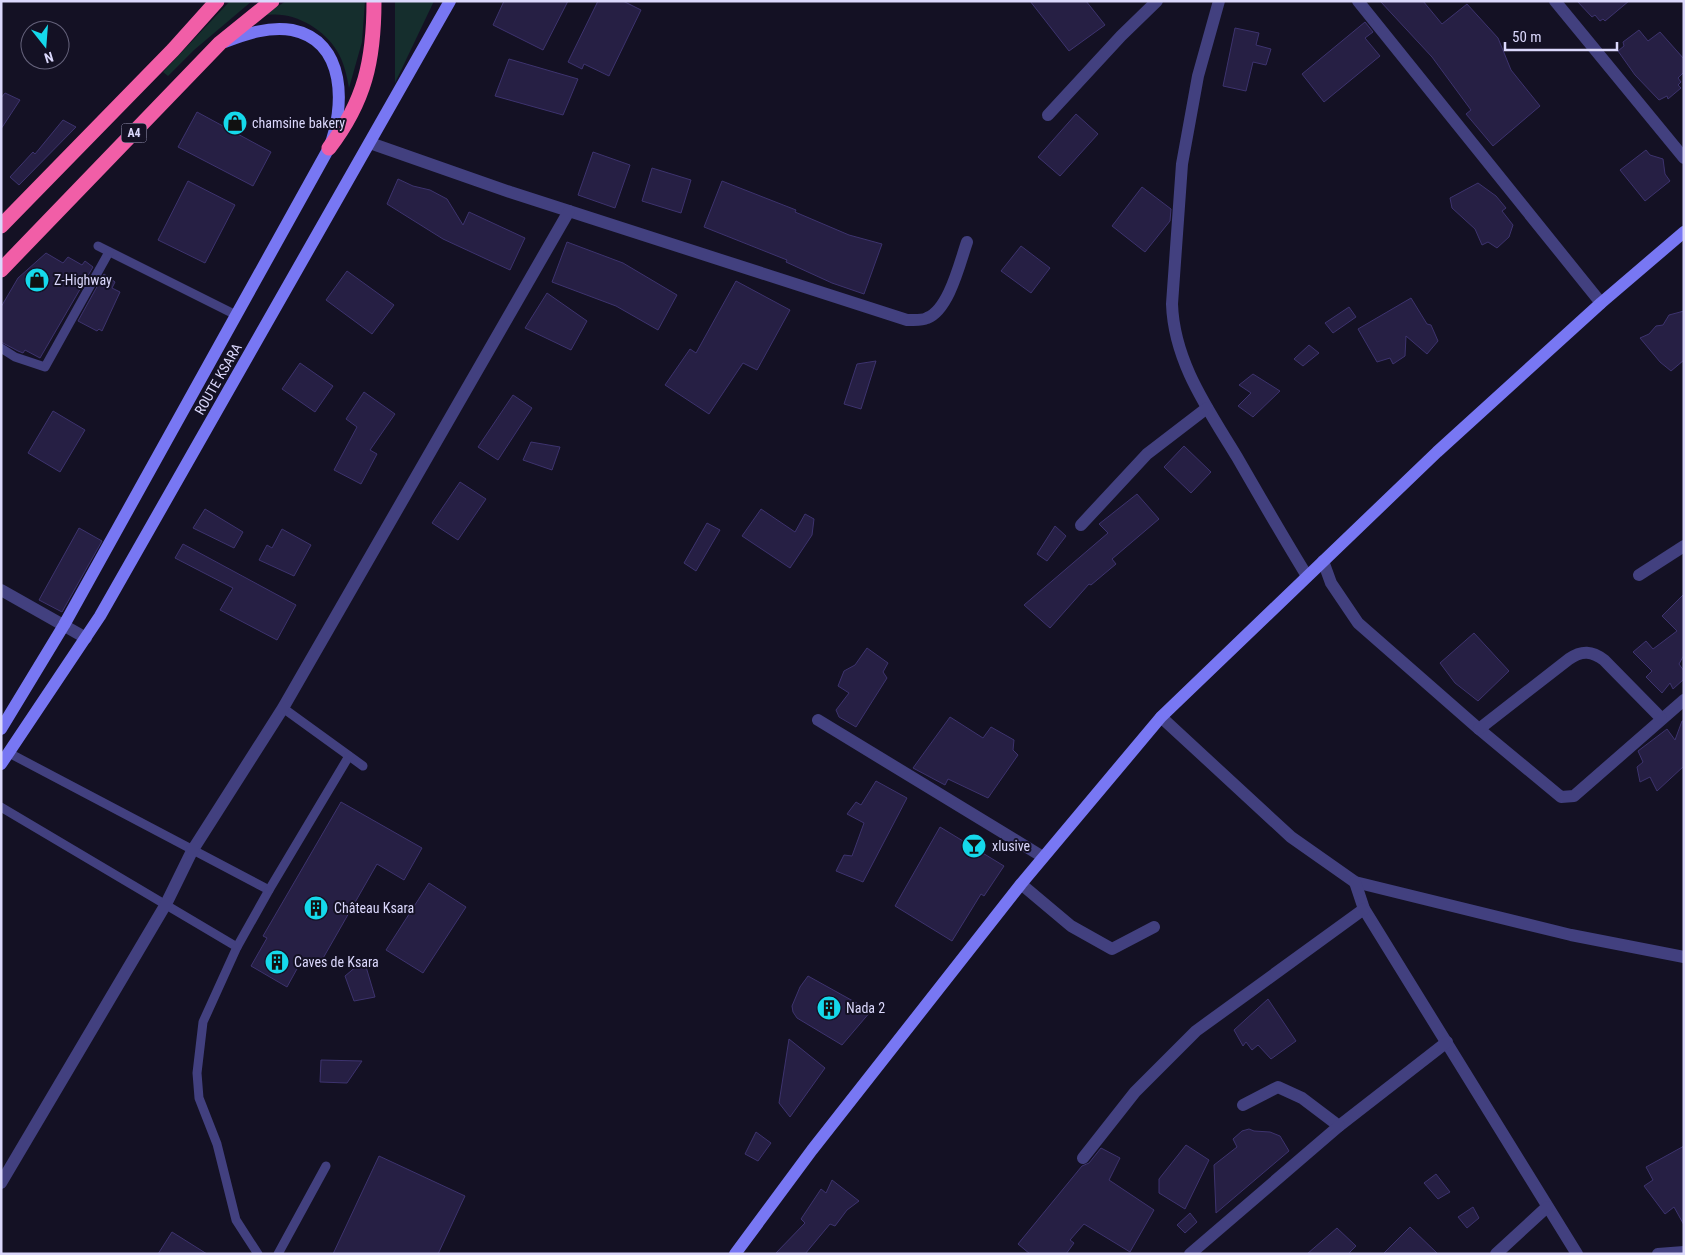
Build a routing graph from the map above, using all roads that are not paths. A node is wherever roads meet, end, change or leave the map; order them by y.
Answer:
1 (217, 1) edge
2 (272, 1) edge
3 (374, 1) edge
4 (450, 1) edge
5 (1157, 1) edge
6 (1219, 1) edge
7 (1358, 1) edge
8 (1555, 1) edge
9 (220, 43) junction
10 (1048, 115) dead end
11 (370, 143) junction
12 (329, 148) junction
13 (1684, 158) edge
14 (568, 211) junction
15 (1, 226) edge
16 (1684, 232) edge
17 (967, 242) dead end
18 (98, 246) dead end
19 (109, 252) junction
20 (1, 270) edge
21 (1601, 303) junction
22 (236, 315) junction
23 (1, 348) edge
24 (1207, 408) junction
25 (1081, 525) dead end
26 (1684, 546) edge
27 (1323, 561) junction
28 (1639, 575) dead end
29 (1307, 576) junction
30 (1, 590) edge
31 (64, 625) junction
32 (86, 638) junction
33 (1684, 700) edge
34 (283, 708) junction
35 (1161, 717) junction
36 (1661, 718) junction
37 (818, 720) dead end
38 (1, 729) edge
39 (1479, 729) junction
40 (5, 750) edge
41 (349, 756) junction
42 (1, 764) edge
43 (363, 766) dead end
44 (1, 807) edge
45 (192, 851) junction
46 (1043, 857) junction
47 (1355, 882) junction
48 (1021, 884) junction
49 (268, 890) junction
50 (166, 904) junction
51 (1364, 909) junction
52 (1154, 927) dead end
53 (237, 947) junction
54 (1684, 957) edge
55 (1446, 1042) junction
56 (1243, 1104) dead end
57 (1339, 1126) junction
58 (1083, 1158) dead end
59 (326, 1166) dead end
60 (1, 1183) edge
61 (1547, 1207) junction
62 (1684, 1252) edge
63 (258, 1254) edge
64 (278, 1254) edge
65 (735, 1254) edge
66 (1190, 1254) edge
67 (1496, 1254) edge
68 (1577, 1254) edge
69 (1658, 1254) edge

1 - 15 highway, A4
2 - 9 highway, A4
3 - 12 highway
4 - 11 main road, ROUTE KSARA
5 - 10 street
6 - 24 street
7 - 21 street
8 - 13 street
9 - 12 main road, ROUTE KSARA
9 - 20 highway, A4
11 - 14 street
11 - 32 main road, ROUTE KSARA
12 - 22 main road, ROUTE KSARA
14 - 17 street
14 - 34 street
16 - 21 main road
18 - 19 lane
19 - 22 lane
19 - 23 lane
21 - 27 main road
22 - 31 main road, ROUTE KSARA
24 - 25 street
24 - 29 street
26 - 28 street
27 - 29 main road
27 - 39 street
29 - 35 main road
30 - 31 street
31 - 32 street
31 - 38 main road, ROUTE KSARA
32 - 40 main road, ROUTE KSARA
33 - 36 street
34 - 41 lane
34 - 45 street
35 - 46 main road
35 - 47 street
36 - 39 street
36 - 39 street
37 - 46 street
40 - 42 main road, ROUTE KSARA
40 - 45 lane
41 - 43 lane
41 - 49 lane
44 - 50 lane
45 - 49 lane
45 - 50 street
46 - 48 main road
47 - 51 street
47 - 54 street
48 - 52 street
48 - 65 main road
49 - 53 lane
50 - 53 lane
50 - 60 street
51 - 55 street
51 - 58 street
53 - 63 lane
55 - 57 street
55 - 61 street
56 - 57 street
57 - 66 street
59 - 64 lane
61 - 67 street
61 - 68 street
62 - 69 street

